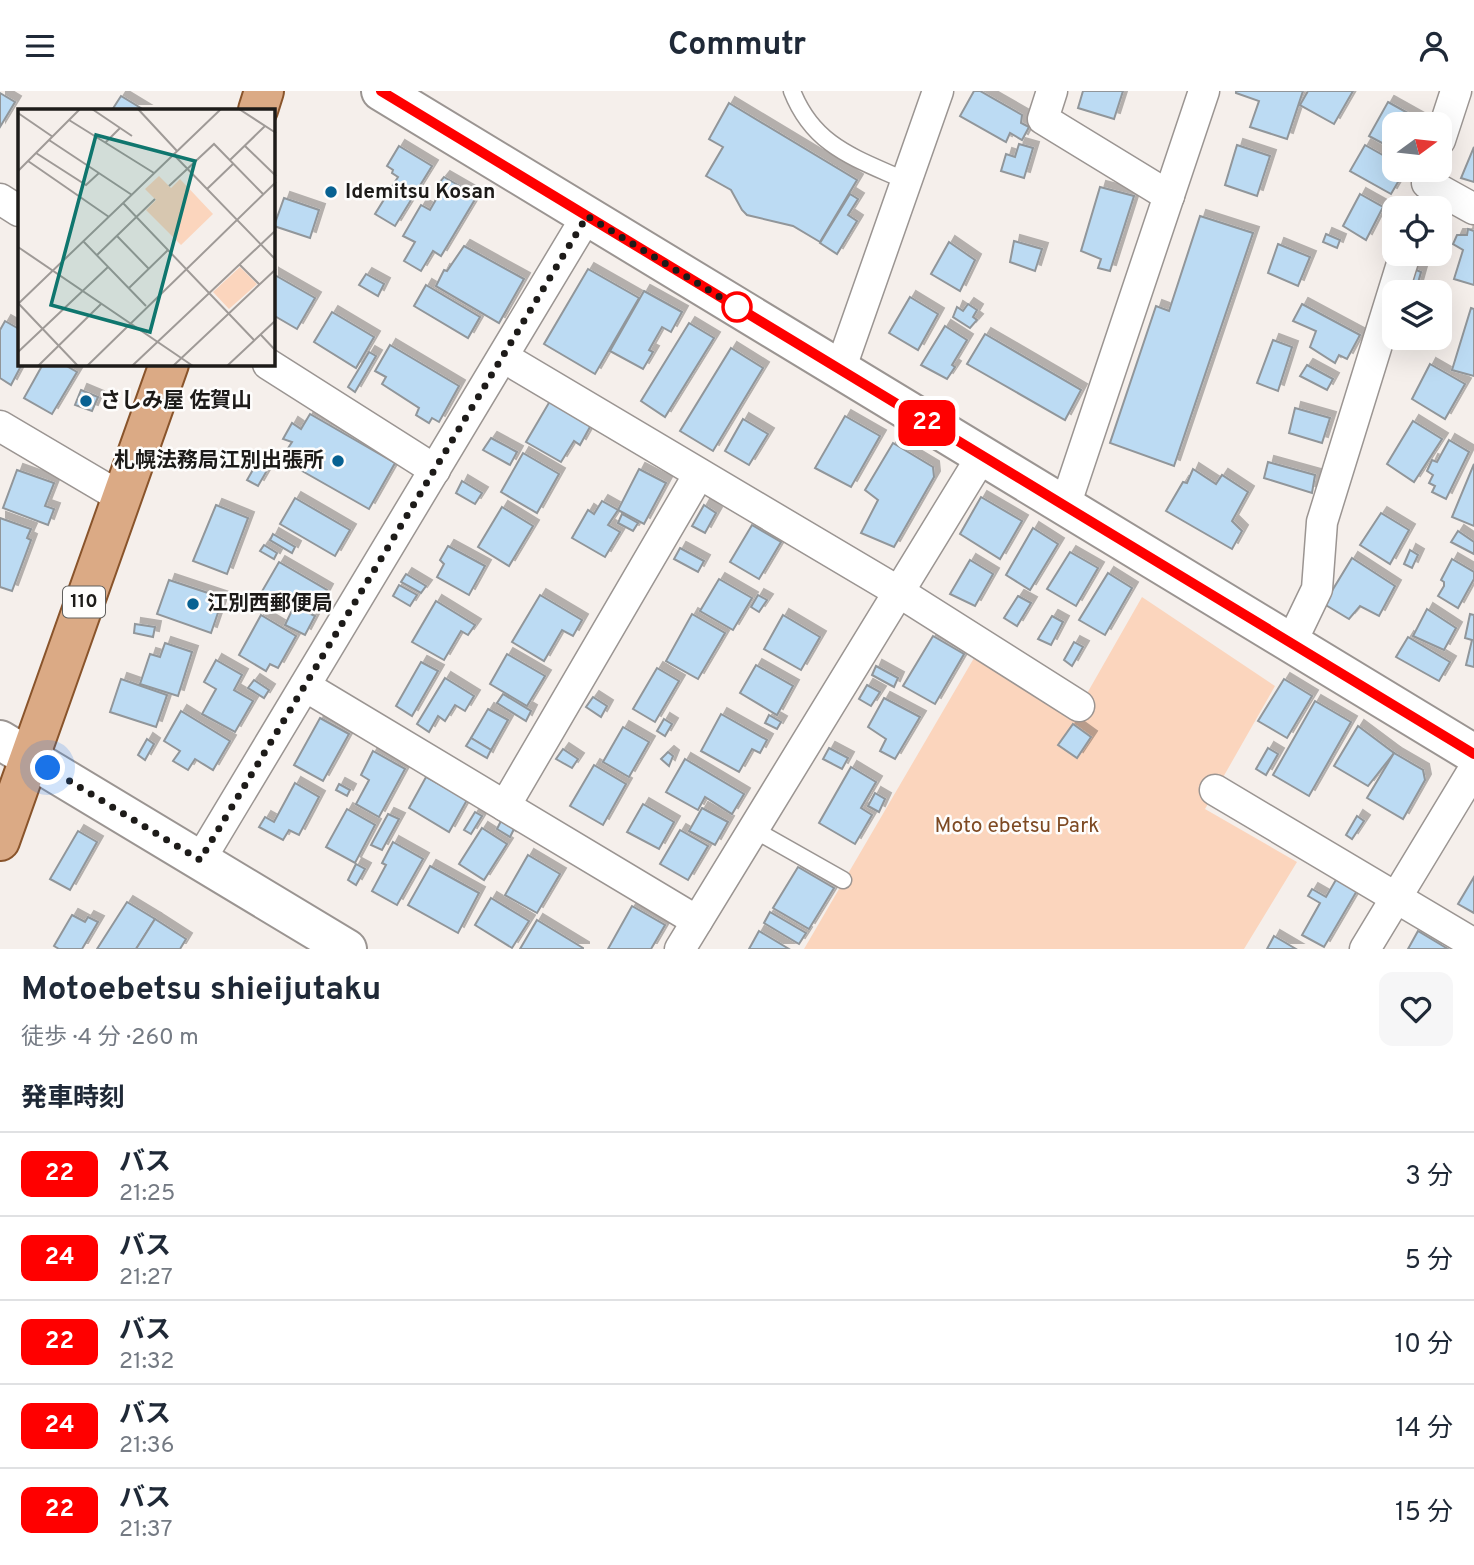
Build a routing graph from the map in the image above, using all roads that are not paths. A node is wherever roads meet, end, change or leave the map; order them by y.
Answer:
1 (264, 91) edge
2 (381, 91) edge
3 (792, 91) edge
4 (938, 91) edge
5 (1052, 91) edge
6 (1204, 91) edge
7 (1455, 91) edge
8 (258, 109) edge
9 (1449, 112) edge
10 (906, 181) junction
11 (1426, 187) edge
12 (1169, 196) junction
13 (0, 199) edge
14 (1474, 209) edge
15 (18, 210) edge
16 (587, 216) junction
17 (1401, 266) edge
18 (503, 357) junction
19 (168, 366) edge
20 (271, 366) edge
21 (840, 370) junction
22 (0, 426) edge
23 (982, 456) junction
24 (435, 470) junction
25 (699, 474) junction
26 (122, 498) junction
27 (1065, 506) junction
28 (899, 592) junction
29 (1291, 643) junction
30 (305, 686) junction
31 (1079, 706) dead end
32 (14, 748) edge
33 (1474, 754) edge
34 (1474, 769) edge
35 (1216, 790) dead end
36 (505, 806) junction
37 (753, 829) junction
38 (0, 841) edge
39 (200, 860) junction
40 (843, 880) dead end
41 (1397, 896) junction
42 (697, 921) junction
43 (1474, 944) edge
44 (347, 949) edge
45 (680, 949) edge
46 (1365, 949) edge

1 - 8 main road
2 - 16 street
3 - 10 lane
4 - 10 street
5 - 12 street
6 - 12 street
7 - 9 street
10 - 21 street
11 - 14 street
12 - 27 street
13 - 15 street
16 - 18 street
16 - 21 street
17 - 29 street
18 - 24 street
18 - 25 street
19 - 26 main road, 110
20 - 24 street
21 - 23 street
22 - 26 street
23 - 27 street
23 - 28 street
24 - 30 street
25 - 28 street
25 - 36 street
26 - 32 main road, 110
27 - 29 street
28 - 31 street
28 - 37 street
29 - 33 street
30 - 36 street
30 - 39 street
32 - 38 main road, 110
32 - 39 street
34 - 41 street
35 - 41 street
36 - 42 street
37 - 40 lane
37 - 42 street
39 - 44 street
41 - 43 street
41 - 46 street
42 - 45 street

